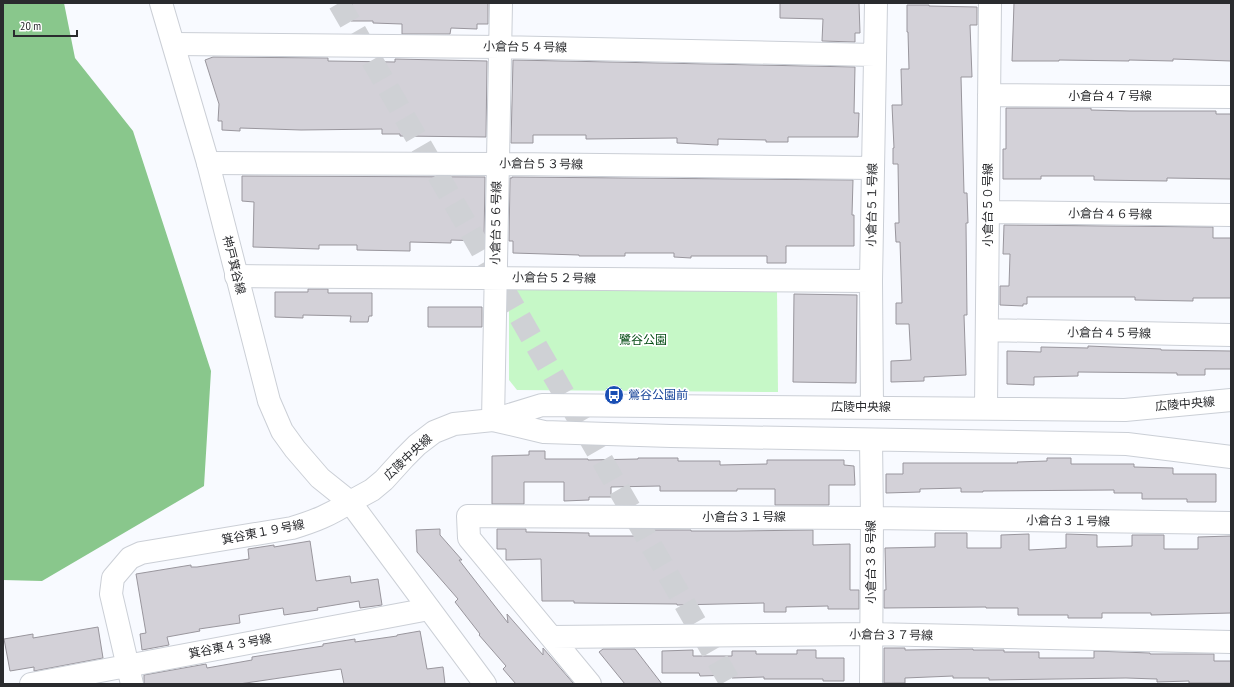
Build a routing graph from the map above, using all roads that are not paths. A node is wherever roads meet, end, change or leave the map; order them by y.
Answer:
1 (161, 3) edge
2 (502, 3) edge
3 (876, 3) edge
4 (990, 3) edge
5 (174, 44) junction
6 (501, 47) junction
7 (875, 55) junction
8 (988, 95) junction
9 (1231, 97) edge
10 (208, 163) junction
11 (498, 164) junction
12 (873, 168) junction
13 (988, 212) junction
14 (1231, 215) edge
15 (236, 276) junction
16 (495, 278) junction
17 (871, 282) junction
18 (987, 330) junction
19 (1231, 335) edge
20 (1231, 400) edge
21 (872, 407) junction
22 (986, 408) junction
23 (493, 420) junction
24 (871, 440) junction
25 (1231, 457) edge
26 (350, 502) junction
27 (872, 518) junction
28 (1231, 523) edge
29 (429, 609) junction
30 (871, 634) junction
31 (551, 637) junction
32 (1231, 642) edge
33 (130, 675) edge
34 (30, 684) edge
35 (485, 684) edge
36 (590, 684) edge
37 (871, 684) edge

1 - 5 street, 神戸箕谷線
2 - 6 street, 小倉台５６号線
3 - 7 street, 小倉台５１号線
4 - 8 street, 小倉台５０号線
5 - 6 street, 小倉台５４号線
5 - 10 street, 神戸箕谷線
6 - 7 street, 小倉台５４号線
6 - 11 street, 小倉台５６号線
7 - 12 street, 小倉台５１号線
8 - 9 street, 小倉台４７号線
8 - 13 street, 小倉台５０号線
10 - 11 street, 小倉台５３号線
10 - 15 street, 神戸箕谷線
11 - 12 street, 小倉台５３号線
11 - 16 street, 小倉台５６号線
12 - 17 street, 小倉台５１号線
13 - 14 street, 小倉台４６号線
13 - 18 street, 小倉台５０号線
15 - 16 street, 小倉台５２号線
15 - 26 street, 神戸箕谷線
16 - 17 street, 小倉台５２号線
16 - 23 street, 小倉台５６号線
17 - 21 street, 小倉台５１号線
18 - 19 street, 小倉台４５号線
18 - 22 street, 小倉台５０号線
20 - 22 street, 広陵中央線
21 - 22 street, 広陵中央線
21 - 23 street, 広陵中央線
23 - 24 street, 広陵中央線
23 - 26 street, 広陵中央線
24 - 25 street, 広陵中央線
24 - 27 street, 小倉台３８号線
26 - 29 street
26 - 33 street, 箕谷東１９号線
27 - 28 street, 小倉台３１号線
27 - 30 street, 小倉台３８号線
27 - 31 street, 小倉台３１号線
29 - 33 street, 箕谷東４３号線
29 - 35 street
30 - 31 street, 小倉台３７号線
30 - 32 street, 小倉台３７号線
30 - 37 street, 小倉台３８号線
31 - 36 street, 小倉台３１号線
33 - 34 street, 箕谷東４３号線

